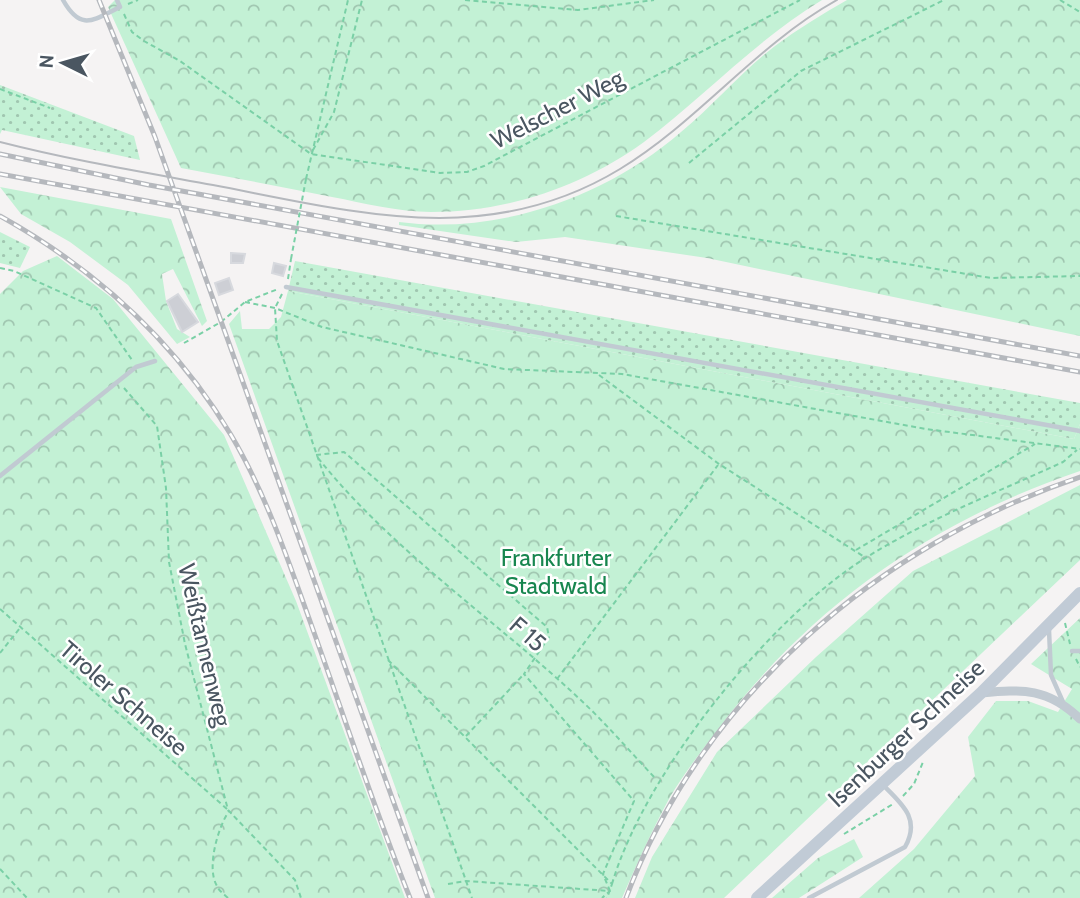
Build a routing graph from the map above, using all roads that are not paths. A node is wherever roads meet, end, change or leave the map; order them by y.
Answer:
1 (63, 0) edge
2 (117, 0) edge
3 (286, 287) road end
4 (155, 361) dead end
5 (1080, 431) edge
6 (0, 476) edge
7 (1080, 593) edge
8 (1049, 626) junction
9 (1072, 651) dead end
10 (1080, 651) edge
11 (981, 693) junction
12 (1063, 703) junction
13 (1080, 719) edge
14 (883, 784) junction
15 (757, 898) edge
16 (809, 898) edge

1 - 2 lane
3 - 5 lane
4 - 6 lane
7 - 8 main road, Isenburger Schneise
8 - 11 main road, Isenburger Schneise
8 - 12 lane
9 - 10 lane
11 - 12 street
11 - 14 main road, Isenburger Schneise
12 - 13 street
14 - 15 main road, Isenburger Schneise
14 - 16 lane

